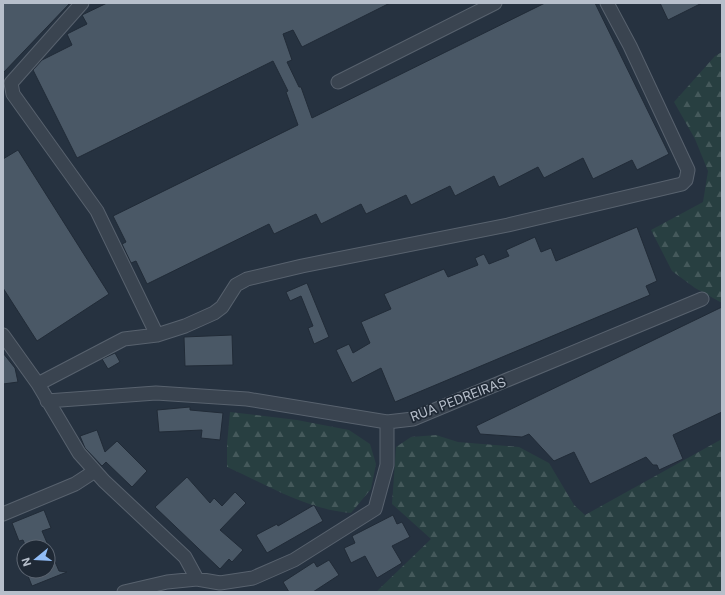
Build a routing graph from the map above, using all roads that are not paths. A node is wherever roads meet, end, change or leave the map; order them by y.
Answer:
1 (82, 3) edge
2 (495, 3) edge
3 (607, 3) edge
4 (338, 82) dead end
5 (702, 299) dead end
6 (3, 334) edge
7 (157, 335) junction
8 (38, 384) junction
9 (47, 401) junction
10 (387, 422) junction
11 (95, 472) junction
12 (3, 514) edge
13 (197, 579) junction
14 (124, 592) edge

1 - 7 street
2 - 4 street
3 - 7 street
5 - 10 street, RUA PEDREIRAS
6 - 8 street
7 - 8 street
8 - 9 street
9 - 10 street, RUA PEDREIRAS
9 - 11 street
10 - 13 street
11 - 12 street
11 - 13 street
13 - 14 street

